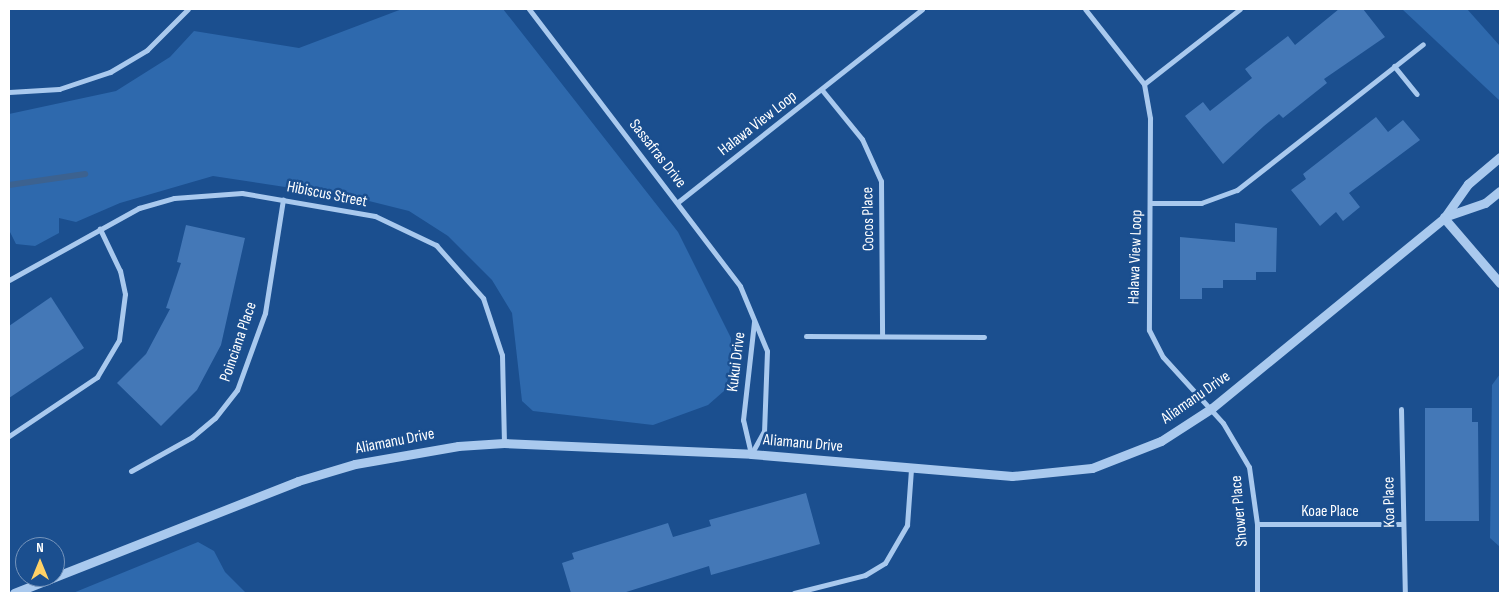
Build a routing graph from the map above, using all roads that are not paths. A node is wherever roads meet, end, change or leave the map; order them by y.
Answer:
1 (188, 9) edge
2 (529, 9) edge
3 (922, 9) edge
4 (1085, 9) edge
5 (1240, 9) edge
6 (1423, 44) dead end
7 (1394, 66) junction
8 (1144, 84) junction
9 (822, 90) junction
10 (9, 92) edge
11 (1417, 94) dead end
12 (1500, 157) edge
13 (1500, 191) edge
14 (283, 199) junction
15 (678, 202) junction
16 (1150, 203) junction
17 (1444, 218) junction
18 (100, 228) junction
19 (9, 280) edge
20 (1500, 283) edge
21 (754, 321) junction
22 (806, 336) dead end
23 (882, 336) junction
24 (984, 337) dead end
25 (1212, 408) junction
26 (1401, 409) dead end
27 (9, 436) edge
28 (504, 443) junction
29 (751, 454) junction
30 (911, 468) junction
31 (131, 471) dead end
32 (1256, 524) junction
33 (1403, 524) junction
34 (14, 593) edge
35 (794, 593) edge
36 (1257, 593) edge
37 (1405, 593) edge

1 - 10 street
2 - 15 street, Sassafras Drive
3 - 9 street, Halawa View Loop
4 - 8 street, Halawa View Loop
5 - 8 street
6 - 7 street
7 - 11 street
7 - 16 street
8 - 16 street, Halawa View Loop
9 - 15 street, Halawa View Loop
9 - 23 street, Cocos Place
12 - 17 street
13 - 17 street
14 - 18 street, Hibiscus Street
14 - 28 street, Hibiscus Street
14 - 31 street, Poinciana Place
15 - 21 street, Sassafras Drive
16 - 25 street, Halawa View Loop
17 - 20 street
17 - 25 street, Aliamanu Drive
18 - 19 street, Hibiscus Street
18 - 27 street
21 - 29 street, Kukui Drive
21 - 29 street, Kukui Drive
22 - 23 street
23 - 24 street
25 - 30 street, Aliamanu Drive
25 - 32 street, Shower Place
26 - 33 street, Koa Place
28 - 29 street, Aliamanu Drive
28 - 34 street, Aliamanu Drive
29 - 30 street, Aliamanu Drive
30 - 35 street
32 - 33 street, Koae Place
32 - 36 street, Shower Place
33 - 37 street, Koa Place

